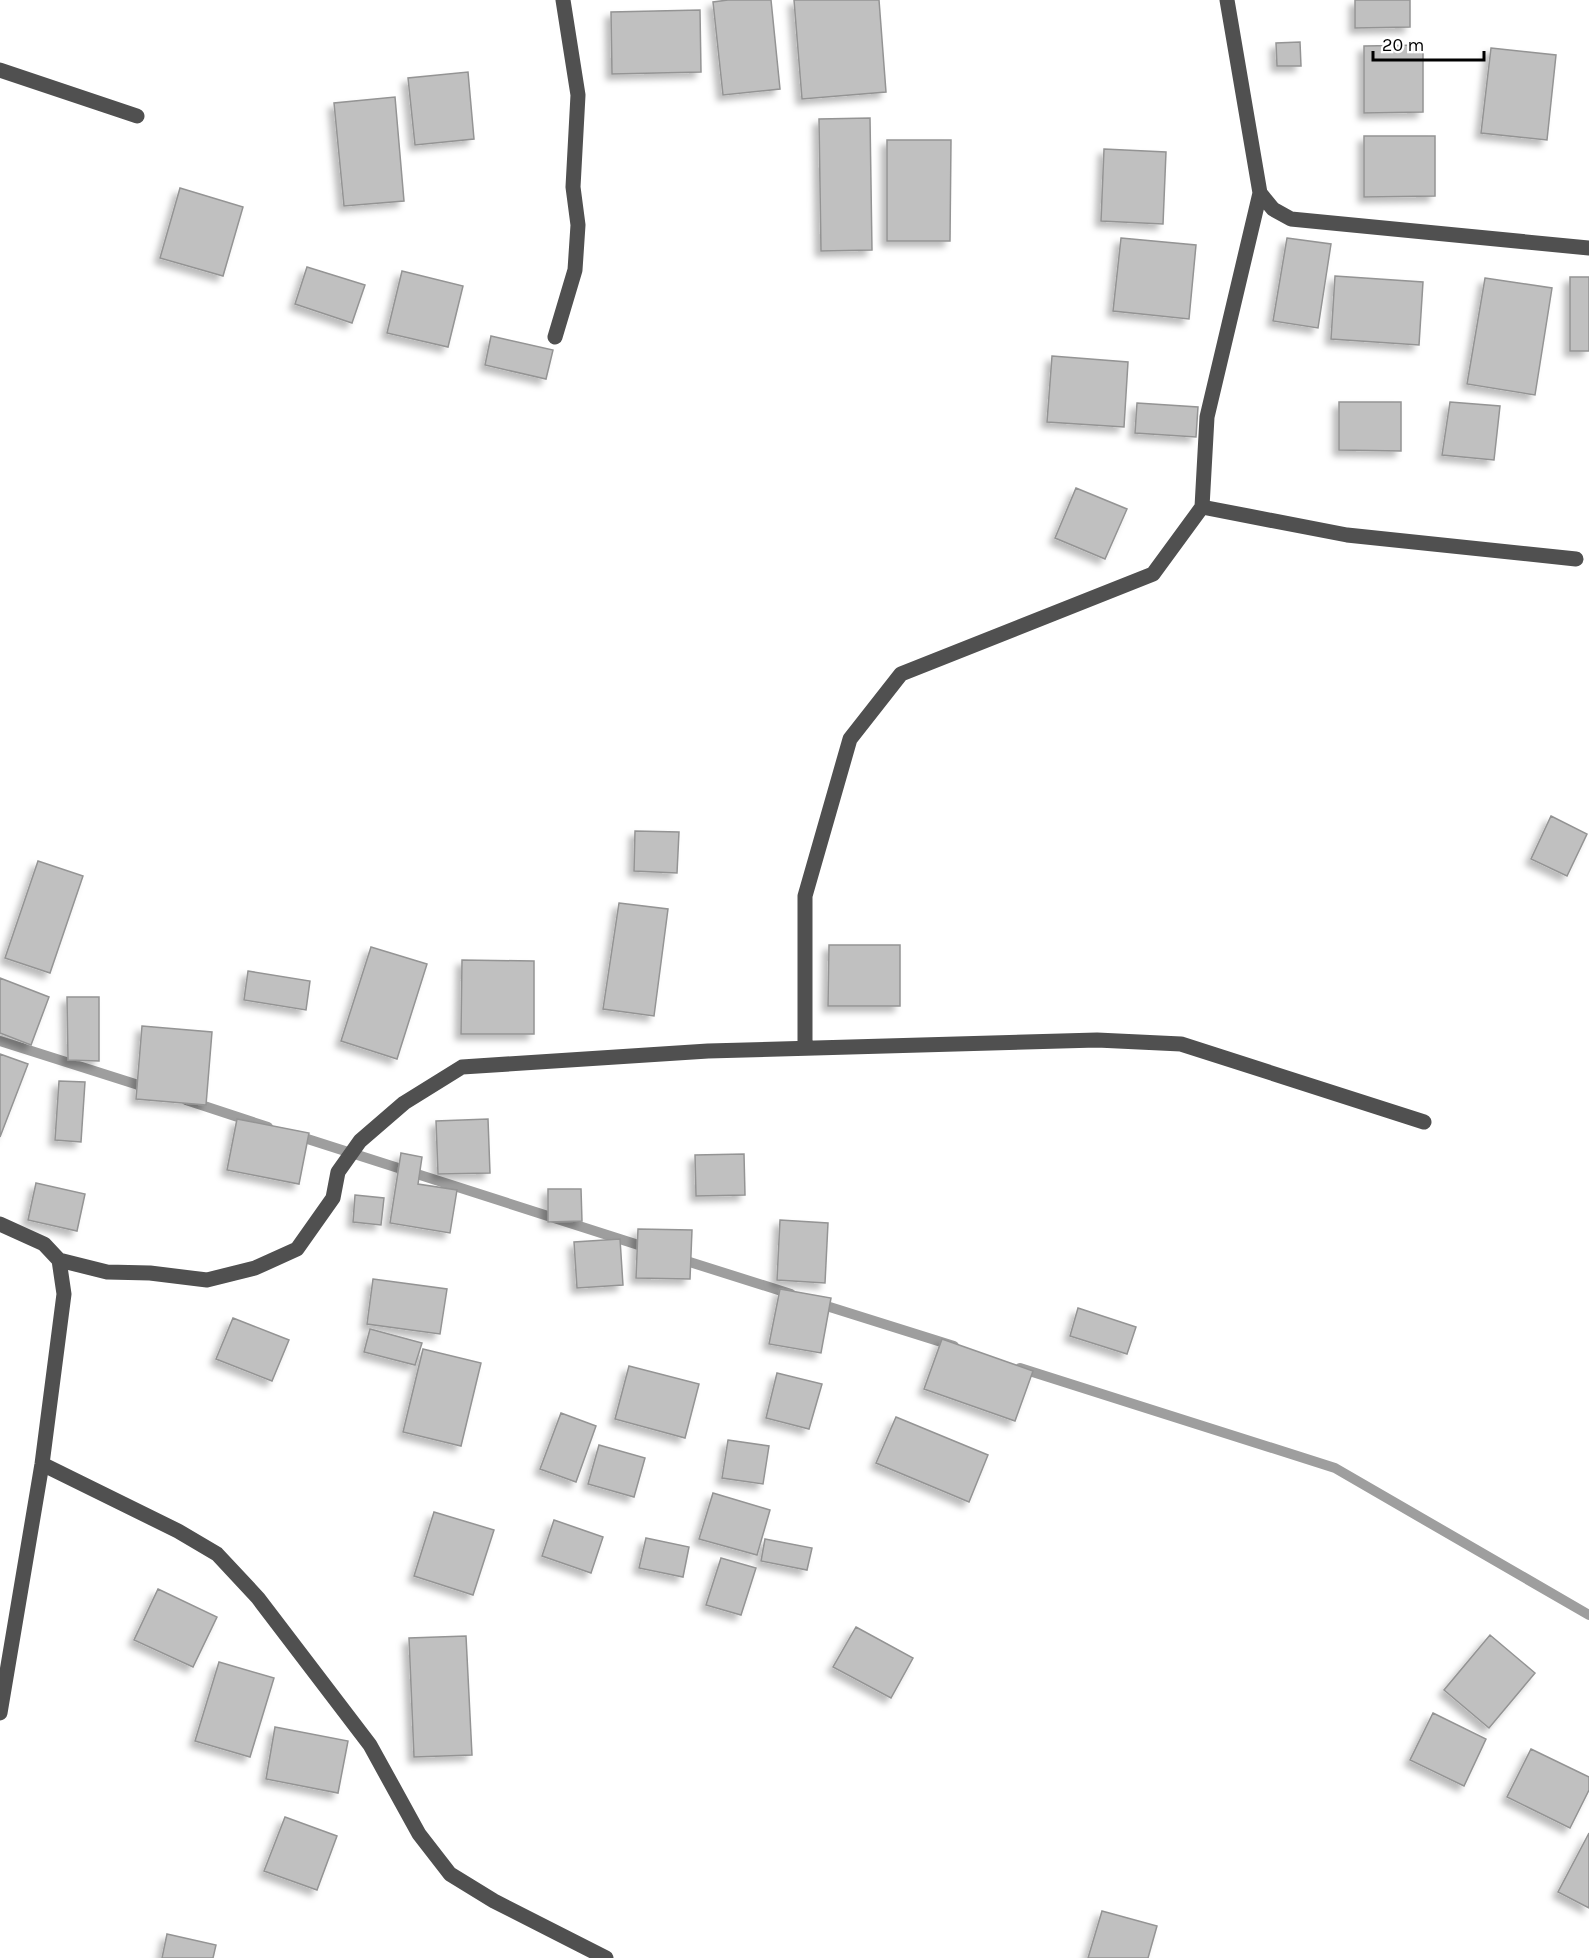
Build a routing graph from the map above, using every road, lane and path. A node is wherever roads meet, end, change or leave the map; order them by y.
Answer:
1 (563, 0) edge
2 (1227, 0) edge
3 (0, 70) edge
4 (137, 116) dead end
5 (1260, 193) junction
6 (1589, 248) edge
7 (555, 337) dead end
8 (1202, 507) junction
9 (1576, 559) dead end
10 (805, 1048) junction
11 (1424, 1122) dead end
12 (0, 1224) edge
13 (59, 1260) junction
14 (42, 1464) junction
15 (0, 1713) edge
16 (606, 1958) edge

1 - 7 street
2 - 5 street
3 - 4 street
5 - 6 street
5 - 8 street
8 - 9 street
8 - 10 street
10 - 11 street
10 - 13 street
12 - 13 street
13 - 14 street
14 - 15 street
14 - 16 street

